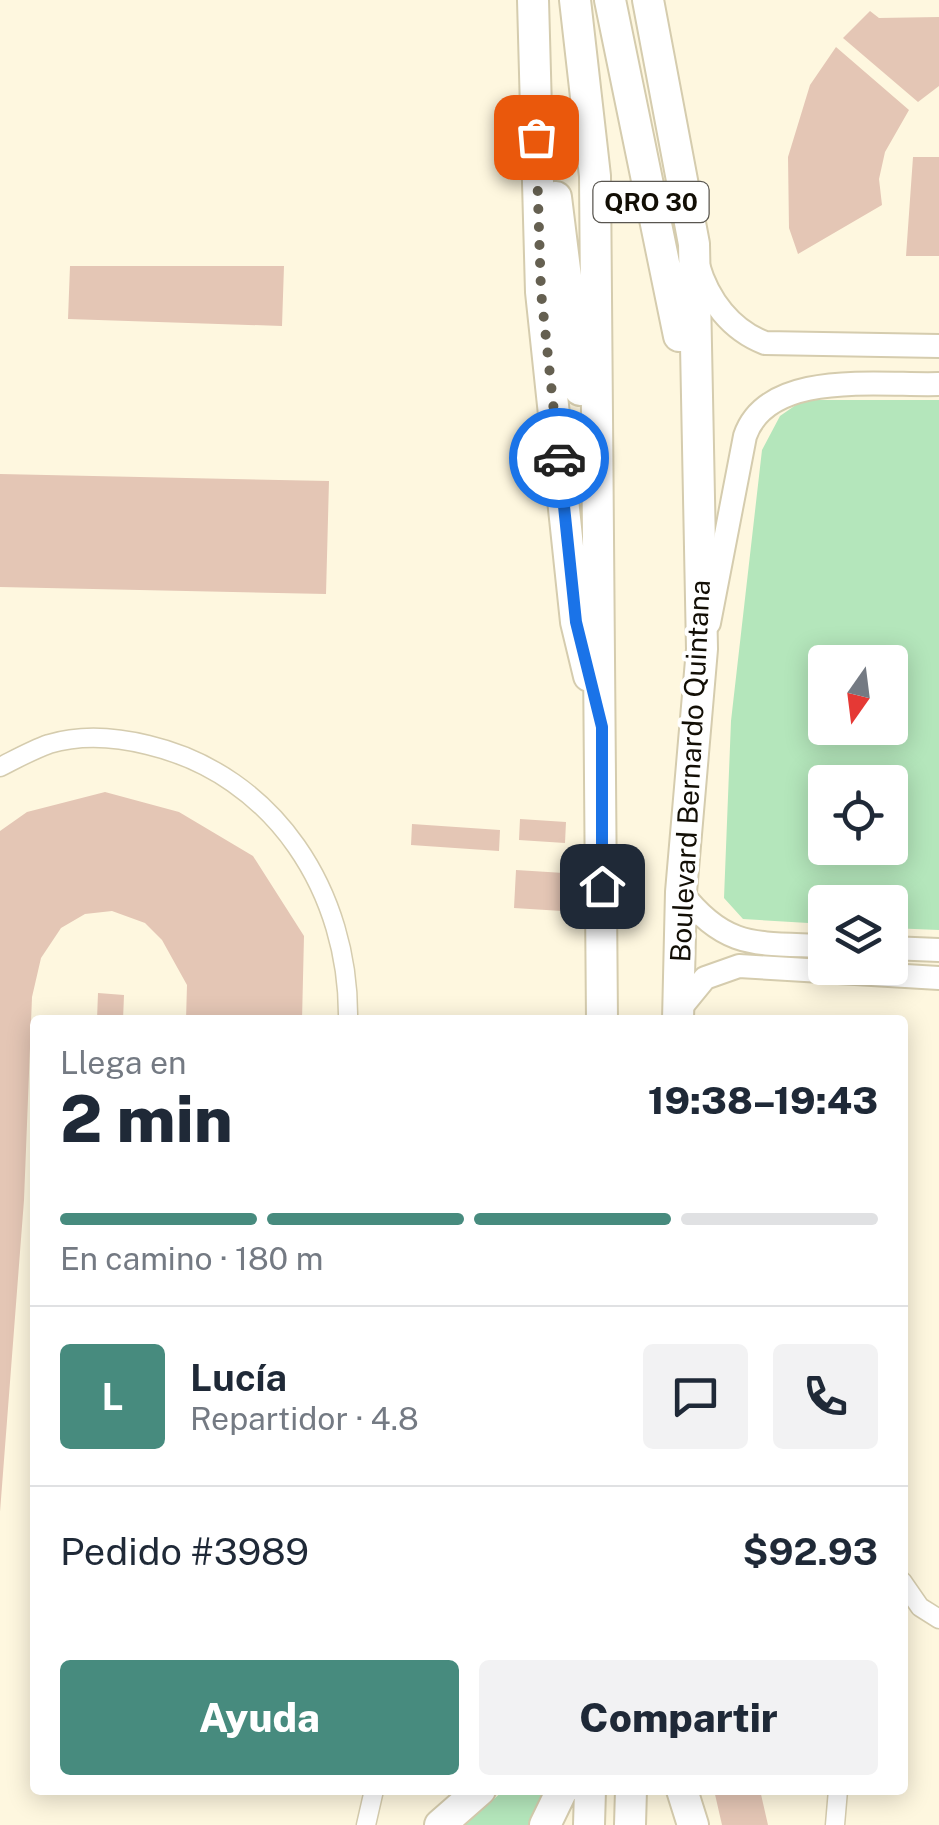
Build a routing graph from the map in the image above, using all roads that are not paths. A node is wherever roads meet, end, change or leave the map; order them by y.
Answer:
1 (535, 0) edge
2 (576, 0) edge
3 (610, 0) edge
4 (648, 0) edge
5 (694, 244) junction
6 (939, 346) edge
7 (939, 384) edge
8 (694, 403) junction
9 (600, 501) junction
10 (702, 649) junction
11 (602, 727) junction
12 (0, 766) edge
13 (681, 892) junction
14 (808, 945) edge
15 (908, 949) edge
16 (939, 950) edge
17 (939, 978) edge
18 (348, 1015) edge
19 (602, 1015) edge
20 (678, 1015) edge
21 (679, 1015) edge
22 (908, 1591) edge
23 (939, 1619) edge
24 (373, 1795) edge
25 (474, 1795) edge
26 (560, 1795) edge
27 (590, 1795) edge
28 (632, 1795) edge
29 (672, 1795) edge
30 (684, 1795) edge
31 (838, 1795) edge
32 (366, 1825) edge
33 (440, 1825) edge
34 (546, 1825) edge
35 (590, 1825) edge
36 (630, 1825) edge
37 (673, 1825) edge
38 (693, 1825) edge
39 (835, 1825) edge

1 - 9 highway, QRO 30
1 - 11 highway
2 - 9 highway, QRO 30
3 - 8 highway, Boulevard Bernardo Quintana / QRO 30
4 - 5 highway, Boulevard Bernardo Quintana / QRO 30
5 - 6 street
5 - 8 highway, Boulevard Bernardo Quintana / QRO 30
7 - 10 street
8 - 10 highway, Boulevard Bernardo Quintana / QRO 30
9 - 11 highway, QRO 30
10 - 13 highway, Boulevard Bernardo Quintana / QRO 30
11 - 19 highway, QRO 30
12 - 18 street
13 - 14 street
13 - 20 highway, Boulevard Bernardo Quintana / QRO 30
15 - 16 street
17 - 21 street
22 - 23 street
24 - 32 street
25 - 33 highway
26 - 34 highway
27 - 35 highway
28 - 36 highway
29 - 37 highway
30 - 38 highway
31 - 39 street

